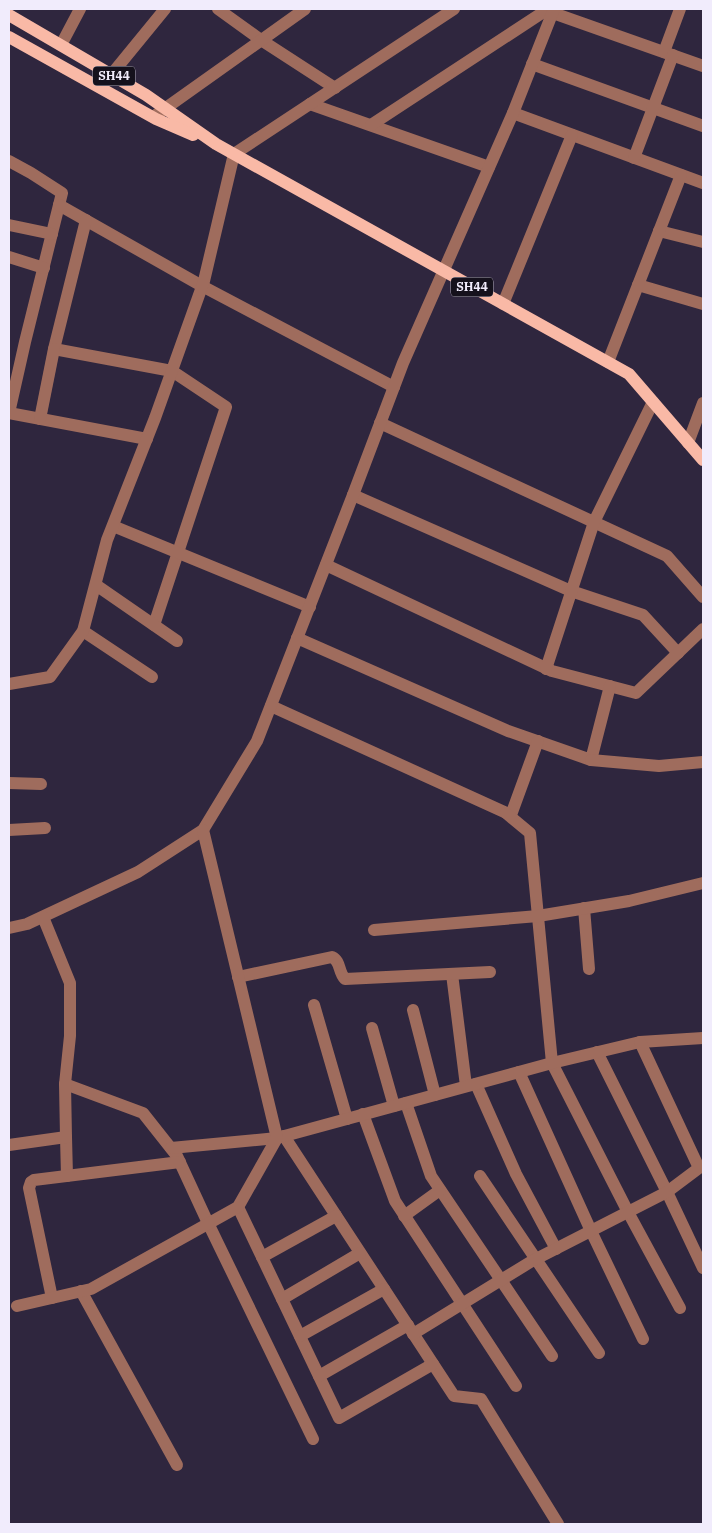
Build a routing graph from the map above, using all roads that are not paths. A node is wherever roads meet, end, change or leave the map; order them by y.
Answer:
1 (80, 9) edge
2 (165, 9) edge
3 (218, 9) edge
4 (305, 9) edge
5 (454, 9) edge
6 (680, 9) edge
7 (552, 10) edge
8 (9, 14) edge
9 (9, 37) edge
10 (261, 40) junction
11 (61, 45) junction
12 (669, 54) junction
13 (532, 64) junction
14 (703, 66) edge
15 (111, 75) junction
16 (335, 88) junction
17 (310, 104) junction
18 (653, 108) junction
19 (164, 109) junction
20 (513, 113) junction
21 (153, 117) junction
22 (370, 125) junction
23 (703, 126) edge
24 (572, 135) junction
25 (216, 144) junction
26 (234, 154) junction
27 (634, 158) junction
28 (9, 161) edge
29 (489, 167) junction
30 (681, 174) junction
31 (703, 183) edge
32 (59, 205) junction
33 (86, 220) junction
34 (9, 225) edge
35 (659, 231) junction
36 (52, 234) junction
37 (703, 242) edge
38 (9, 257) edge
39 (44, 268) junction
40 (443, 271) junction
41 (638, 285) junction
42 (202, 286) junction
43 (503, 304) junction
44 (703, 304) edge
45 (54, 349) junction
46 (608, 362) junction
47 (172, 371) junction
48 (394, 387) junction
49 (653, 402) junction
50 (703, 403) edge
51 (9, 413) edge
52 (40, 419) junction
53 (380, 424) junction
54 (146, 439) junction
55 (688, 443) junction
56 (703, 460) edge
57 (353, 495) junction
58 (594, 522) junction
59 (112, 526) junction
60 (178, 553) junction
61 (326, 565) junction
62 (96, 585) junction
63 (572, 591) junction
64 (703, 597) edge
65 (310, 606) junction
66 (154, 625) junction
67 (703, 629) edge
68 (83, 631) junction
69 (297, 638) junction
70 (176, 641) dead end
71 (678, 653) junction
72 (546, 669) junction
73 (152, 677) dead end
74 (9, 684) edge
75 (610, 686) junction
76 (271, 706) junction
77 (538, 741) junction
78 (590, 760) junction
79 (703, 762) edge
80 (9, 784) edge
81 (41, 784) dead end
82 (506, 813) junction
83 (45, 828) dead end
84 (9, 830) edge
85 (203, 830) junction
86 (703, 883) edge
87 (584, 908) junction
88 (538, 916) junction
89 (43, 917) junction
90 (9, 928) edge
91 (374, 930) dead end
92 (589, 969) dead end
93 (490, 972) dead end
94 (452, 974) junction
95 (238, 977) junction
96 (314, 1005) dead end
97 (413, 1010) dead end
98 (372, 1028) dead end
99 (703, 1038) edge
100 (640, 1042) junction
101 (597, 1052) junction
102 (552, 1063) junction
103 (519, 1072) junction
104 (65, 1084) junction
105 (471, 1085) junction
106 (435, 1095) junction
107 (400, 1104) junction
108 (363, 1114) junction
109 (347, 1119) junction
110 (66, 1137) junction
111 (280, 1137) junction
112 (9, 1145) edge
113 (171, 1148) junction
114 (180, 1162) junction
115 (702, 1170) edge
116 (66, 1176) junction
117 (480, 1176) dead end
118 (440, 1190) junction
119 (667, 1192) junction
120 (238, 1207) junction
121 (628, 1212) junction
122 (336, 1216) junction
123 (404, 1216) junction
124 (208, 1223) junction
125 (591, 1231) junction
126 (556, 1249) junction
127 (360, 1252) junction
128 (262, 1256) junction
129 (536, 1259) junction
130 (703, 1268) edge
131 (501, 1280) junction
132 (384, 1289) junction
133 (81, 1291) junction
134 (52, 1298) junction
135 (282, 1299) junction
136 (462, 1304) junction
137 (17, 1306) dead end
138 (680, 1308) dead end
139 (410, 1329) junction
140 (300, 1336) junction
141 (643, 1339) dead end
142 (599, 1353) dead end
143 (552, 1356) dead end
144 (433, 1364) junction
145 (319, 1376) junction
146 (516, 1386) dead end
147 (313, 1439) dead end
148 (178, 1465) dead end
149 (558, 1524) edge

1 - 11 street
2 - 15 street
3 - 10 street
4 - 10 street
5 - 16 street
6 - 12 street
7 - 12 street
7 - 13 street
7 - 22 street
8 - 11 main road, SH44
9 - 21 main road, SH44
10 - 16 street
10 - 19 street
11 - 15 main road, SH44
12 - 14 street
12 - 18 street
13 - 18 street
13 - 20 street
15 - 19 main road, SH44
16 - 17 street
17 - 22 street
17 - 26 street
18 - 23 street
18 - 27 street
19 - 21 street
19 - 25 main road, SH44
20 - 24 street
20 - 29 street
21 - 25 main road, SH44
22 - 29 street
24 - 27 street
24 - 43 street
25 - 26 main road, SH44
26 - 40 main road, SH44
26 - 42 street
27 - 30 street
28 - 32 street
29 - 40 street
30 - 31 street
30 - 35 street
32 - 33 street
32 - 36 street
33 - 42 street
33 - 45 street
34 - 36 street
35 - 37 street
35 - 41 street
36 - 39 street
38 - 39 street
39 - 51 street
40 - 43 main road, SH44
40 - 48 street
41 - 44 street
41 - 46 street
42 - 47 street
42 - 48 street
43 - 46 main road, SH44
45 - 47 street
45 - 52 street
46 - 49 main road, SH44
47 - 54 street
47 - 60 street
48 - 53 street
49 - 55 main road, SH44
49 - 58 street
50 - 55 street
51 - 52 street
52 - 54 street
53 - 57 street
53 - 58 street
54 - 59 street
55 - 56 main road, SH44
57 - 61 street
57 - 63 street
58 - 63 street
58 - 64 street
59 - 60 street
59 - 62 street
60 - 65 street
60 - 66 street
61 - 65 street
61 - 72 street
62 - 66 street
62 - 68 street
63 - 71 street
63 - 72 street
65 - 69 street
66 - 70 street
67 - 71 street
68 - 73 street
68 - 74 street
69 - 76 street
69 - 77 street
71 - 75 street
72 - 75 street
75 - 78 street
76 - 82 street
76 - 85 street
77 - 78 street
77 - 82 street
78 - 79 street
80 - 81 street
82 - 88 street
83 - 84 street
85 - 89 street
85 - 95 street
86 - 87 street
87 - 88 street
87 - 92 street
88 - 91 street
88 - 102 street
89 - 90 street
89 - 104 street
93 - 94 street
94 - 95 street
94 - 105 street
95 - 111 street
96 - 109 street
97 - 106 street
98 - 107 street
99 - 100 street
100 - 101 street
100 - 115 street
101 - 102 street
101 - 119 street
102 - 103 street
102 - 121 street
103 - 105 street
103 - 125 street
104 - 110 street
104 - 113 street
105 - 106 street
105 - 126 street
106 - 107 street
107 - 108 street
107 - 118 street
108 - 109 street
108 - 123 street
109 - 111 street
110 - 112 street
110 - 116 street
111 - 113 street
111 - 120 street
111 - 122 street
113 - 114 street
114 - 116 street
114 - 124 street
115 - 119 street
116 - 134 street
117 - 129 street
118 - 123 street
118 - 131 street
119 - 121 street
119 - 130 street
120 - 124 street
120 - 128 street
121 - 125 street
121 - 138 street
122 - 127 street
122 - 128 street
123 - 136 street
124 - 133 street
124 - 147 street
125 - 126 street
125 - 141 street
126 - 129 street
127 - 132 street
127 - 135 street
128 - 135 street
129 - 131 street
129 - 142 street
131 - 136 street
131 - 143 street
132 - 139 street
132 - 140 street
133 - 134 street
133 - 148 street
134 - 137 street
135 - 140 street
136 - 139 street
136 - 146 street
139 - 144 street
139 - 145 street
140 - 145 street
144 - 145 street
144 - 149 street

